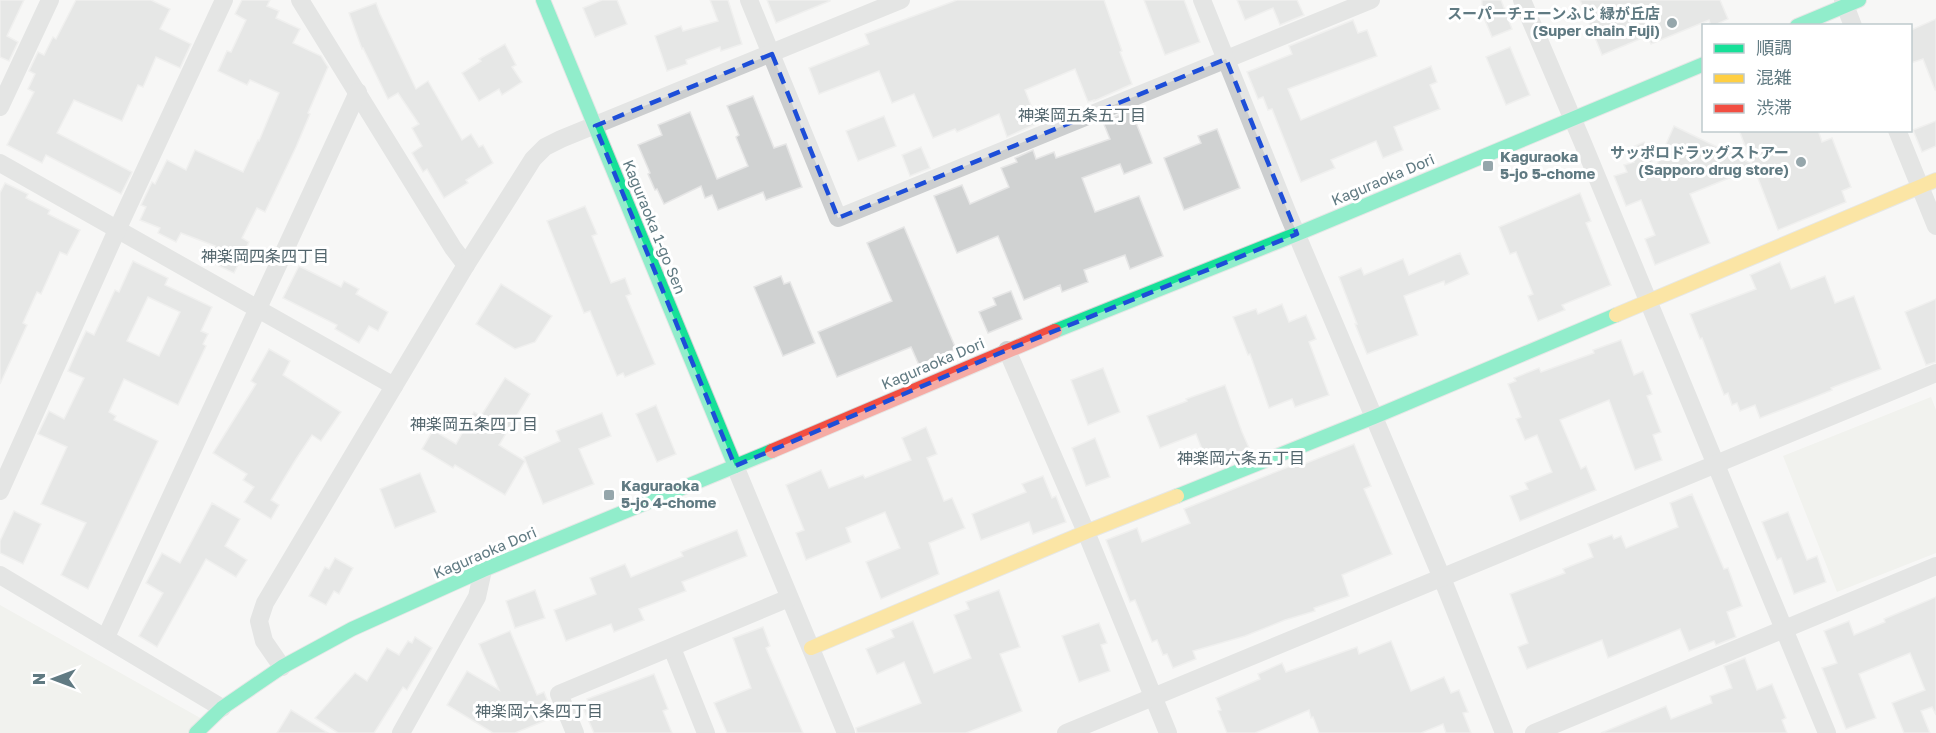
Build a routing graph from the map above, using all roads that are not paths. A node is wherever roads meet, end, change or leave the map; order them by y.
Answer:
1 (50, 0) edge
2 (224, 0) edge
3 (300, 0) edge
4 (543, 0) edge
5 (750, 0) edge
6 (902, 0) edge
7 (1202, 0) edge
8 (1371, 0) edge
9 (1522, 0) edge
10 (1849, 2) edge
11 (882, 4) edge
12 (1801, 24) edge
13 (1853, 24) edge
14 (772, 54) junction
15 (1226, 59) junction
16 (1702, 65) edge
17 (358, 92) junction
18 (0, 107) edge
19 (1571, 118) junction
20 (595, 126) junction
21 (1898, 132) edge
22 (0, 163) edge
23 (1928, 184) edge
24 (1936, 226) edge
25 (117, 230) junction
26 (1297, 234) junction
27 (466, 265) junction
28 (1648, 302) junction
29 (258, 308) junction
30 (1007, 350) junction
31 (1936, 373) edge
32 (394, 386) junction
33 (1374, 417) junction
34 (1715, 464) junction
35 (735, 466) junction
36 (0, 490) edge
37 (1086, 532) junction
38 (1936, 566) edge
39 (483, 570) junction
40 (0, 575) edge
41 (1442, 578) junction
42 (789, 598) junction
43 (1783, 628) junction
44 (106, 637) junction
45 (672, 648) junction
46 (811, 648) junction
47 (282, 667) junction
48 (1154, 697) junction
49 (222, 708) junction
50 (407, 730) edge
51 (196, 733) edge
52 (575, 733) edge
53 (706, 733) edge
54 (846, 733) edge
55 (1066, 733) edge
56 (1168, 733) edge
57 (1504, 733) edge
58 (1534, 733) edge
59 (1827, 733) edge

1 - 18 street
2 - 25 street
3 - 17 street
4 - 20 street, Kaguraoka 1-go Sen
5 - 14 street
6 - 11 street
7 - 15 street
8 - 15 street
9 - 19 street
10 - 12 street
10 - 13 street
11 - 14 street
14 - 15 street
14 - 20 street
15 - 26 street
16 - 19 street, Kaguraoka Dori
17 - 27 street
17 - 29 street
19 - 26 street, Kaguraoka Dori
19 - 28 street
20 - 27 street
20 - 35 street, Kaguraoka 1-go Sen
21 - 23 street
22 - 25 street
23 - 24 street
23 - 28 street
25 - 29 street
25 - 36 street
26 - 30 street, Kaguraoka Dori
26 - 33 street
27 - 32 street
28 - 33 street
28 - 34 street
29 - 32 street
29 - 44 street
30 - 35 street, Kaguraoka Dori
30 - 37 street
31 - 34 street
32 - 47 street
33 - 37 street
33 - 41 street
34 - 41 street
34 - 43 street
35 - 39 street, Kaguraoka Dori
35 - 42 street
37 - 46 street
37 - 48 street
38 - 43 street
39 - 47 street, Kaguraoka Dori
39 - 50 street
40 - 44 street
41 - 48 street
41 - 57 street
42 - 45 street
42 - 46 street
43 - 58 street
43 - 59 street
44 - 49 street
45 - 52 street
45 - 53 street
46 - 54 street
47 - 49 street, Kaguraoka Dori
48 - 55 street
48 - 56 street
49 - 51 street, Kaguraoka Dori

